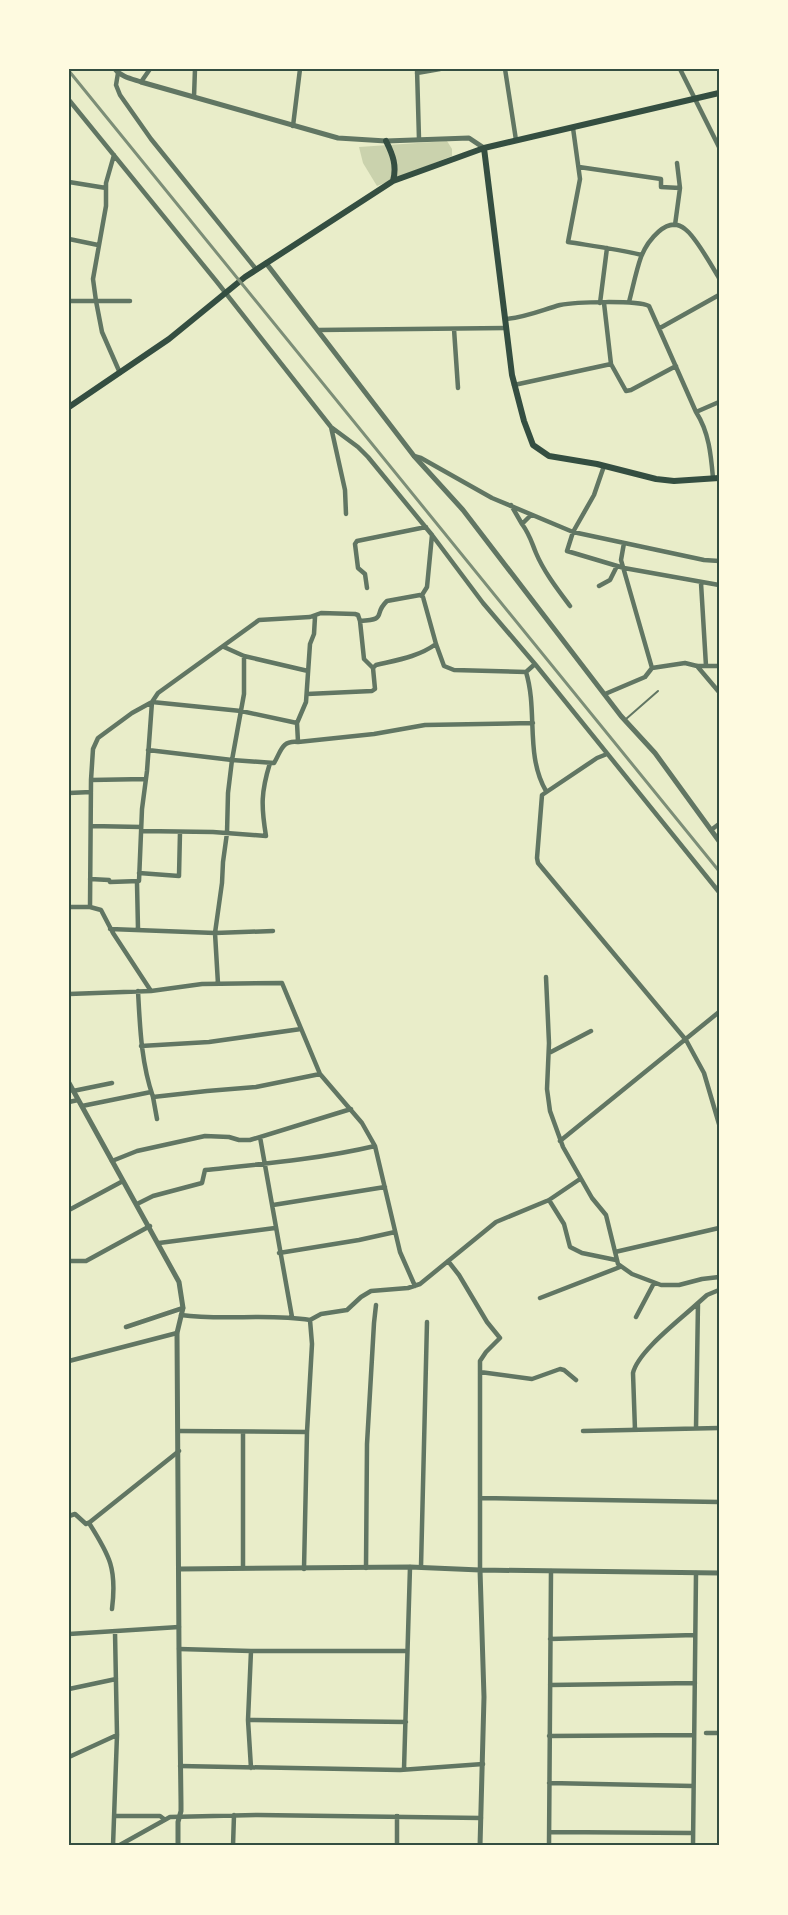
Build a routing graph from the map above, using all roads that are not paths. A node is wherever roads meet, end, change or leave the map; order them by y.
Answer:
1 (150, 69) edge
2 (195, 69) edge
3 (300, 69) edge
4 (440, 69) edge
5 (505, 69) edge
6 (680, 69) edge
7 (117, 71) edge
8 (417, 71) edge
9 (141, 82) junction
10 (719, 93) edge
11 (194, 97) junction
12 (695, 99) junction
13 (69, 100) edge
14 (293, 126) junction
15 (573, 128) junction
16 (419, 139) junction
17 (516, 140) junction
18 (386, 141) junction
19 (719, 147) edge
20 (484, 148) junction
21 (114, 155) junction
22 (677, 163) dead end
23 (579, 167) junction
24 (393, 181) junction
25 (69, 182) edge
26 (106, 188) junction
27 (680, 188) junction
28 (675, 225) junction
29 (69, 239) edge
30 (98, 244) junction
31 (608, 248) junction
32 (642, 255) junction
33 (266, 263) junction
34 (256, 269) junction
35 (719, 278) edge
36 (225, 292) junction
37 (719, 295) edge
38 (69, 301) edge
39 (130, 301) dead end
40 (96, 302) junction
41 (629, 302) junction
42 (602, 303) junction
43 (506, 319) junction
44 (506, 328) junction
45 (660, 328) junction
46 (454, 329) junction
47 (318, 330) junction
48 (611, 364) junction
49 (676, 366) junction
50 (120, 373) junction
51 (514, 385) junction
52 (458, 388) dead end
53 (719, 402) edge
54 (69, 407) edge
55 (696, 412) junction
56 (331, 428) junction
57 (414, 456) junction
58 (604, 466) junction
59 (716, 478) edge
60 (512, 505) junction
61 (346, 514) dead end
62 (531, 515) junction
63 (522, 524) junction
64 (426, 527) junction
65 (573, 532) junction
66 (432, 535) junction
67 (624, 543) junction
68 (719, 561) edge
69 (617, 566) junction
70 (624, 568) junction
71 (701, 583) junction
72 (719, 585) edge
73 (599, 586) dead end
74 (367, 588) dead end
75 (422, 595) junction
76 (570, 606) dead end
77 (315, 617) junction
78 (360, 621) junction
79 (435, 644) junction
80 (224, 647) junction
81 (244, 656) junction
82 (535, 664) junction
83 (697, 666) junction
84 (706, 666) junction
85 (719, 666) edge
86 (373, 668) junction
87 (652, 668) junction
88 (308, 671) junction
89 (526, 672) junction
90 (658, 691) dead end
91 (719, 692) edge
92 (307, 694) junction
93 (605, 694) junction
94 (152, 702) junction
95 (241, 711) junction
96 (625, 720) junction
97 (297, 723) junction
98 (533, 723) junction
99 (298, 742) junction
100 (148, 750) junction
101 (607, 754) junction
102 (232, 760) junction
103 (270, 764) junction
104 (146, 779) junction
105 (91, 780) junction
106 (546, 791) junction
107 (91, 792) junction
108 (69, 793) edge
109 (719, 824) edge
110 (91, 826) junction
111 (141, 829) junction
112 (711, 830) junction
113 (180, 832) junction
114 (227, 833) junction
115 (719, 841) edge
116 (139, 873) junction
117 (90, 879) junction
118 (137, 883) junction
119 (719, 892) edge
120 (90, 907) junction
121 (71, 908) dead end
122 (110, 928) junction
123 (138, 930) junction
124 (273, 931) dead end
125 (216, 933) junction
126 (546, 977) dead end
127 (218, 984) junction
128 (138, 991) junction
129 (151, 991) junction
130 (69, 994) edge
131 (719, 1012) edge
132 (301, 1029) junction
133 (591, 1030) dead end
134 (686, 1040) junction
135 (141, 1046) junction
136 (549, 1053) junction
137 (320, 1074) junction
138 (69, 1083) edge
139 (112, 1083) dead end
140 (74, 1091) junction
141 (152, 1095) junction
142 (78, 1100) junction
143 (69, 1102) edge
144 (82, 1106) junction
145 (351, 1109) junction
146 (157, 1119) dead end
147 (719, 1124) edge
148 (260, 1137) junction
149 (560, 1141) junction
150 (375, 1146) junction
151 (112, 1161) junction
152 (265, 1164) junction
153 (580, 1179) junction
154 (123, 1181) junction
155 (385, 1187) junction
156 (549, 1200) junction
157 (138, 1203) junction
158 (273, 1205) junction
159 (69, 1210) edge
160 (150, 1226) junction
161 (275, 1228) junction
162 (719, 1228) edge
163 (395, 1232) junction
164 (161, 1243) junction
165 (615, 1252) junction
166 (279, 1253) junction
167 (616, 1260) junction
168 (69, 1261) edge
169 (448, 1261) junction
170 (620, 1267) junction
171 (719, 1277) edge
172 (654, 1283) junction
173 (415, 1286) junction
174 (719, 1290) edge
175 (540, 1298) dead end
176 (698, 1304) junction
177 (376, 1305) dead end
178 (183, 1308) junction
179 (181, 1315) junction
180 (292, 1317) junction
181 (636, 1317) dead end
182 (310, 1320) junction
183 (427, 1322) dead end
184 (126, 1327) dead end
185 (177, 1333) junction
186 (69, 1361) edge
187 (480, 1370) junction
188 (576, 1380) dead end
189 (696, 1428) junction
190 (719, 1428) edge
191 (635, 1430) junction
192 (178, 1431) junction
193 (583, 1431) dead end
194 (243, 1432) junction
195 (307, 1432) junction
196 (179, 1451) junction
197 (480, 1498) junction
198 (719, 1502) edge
199 (69, 1516) edge
200 (89, 1523) junction
201 (410, 1567) junction
202 (421, 1567) junction
203 (243, 1568) junction
204 (366, 1568) junction
205 (180, 1569) junction
206 (304, 1569) junction
207 (480, 1570) junction
208 (551, 1570) junction
209 (696, 1573) junction
210 (719, 1573) edge
211 (112, 1609) dead end
212 (179, 1627) junction
213 (115, 1632) junction
214 (69, 1634) edge
215 (695, 1635) junction
216 (550, 1639) junction
217 (179, 1649) junction
218 (407, 1651) junction
219 (251, 1652) junction
220 (116, 1679) junction
221 (695, 1683) junction
222 (550, 1685) junction
223 (69, 1689) edge
224 (248, 1720) junction
225 (406, 1722) junction
226 (719, 1733) edge
227 (706, 1734) dead end
228 (117, 1735) junction
229 (694, 1735) junction
230 (549, 1736) junction
231 (69, 1757) edge
232 (483, 1764) junction
233 (180, 1766) junction
234 (251, 1768) junction
235 (404, 1769) junction
236 (549, 1783) junction
237 (693, 1786) junction
238 (234, 1815) junction
239 (114, 1816) junction
240 (397, 1816) junction
241 (180, 1817) junction
242 (481, 1818) junction
243 (165, 1819) junction
244 (549, 1832) junction
245 (693, 1833) junction
246 (115, 1846) edge
247 (178, 1846) edge
248 (233, 1846) edge
249 (397, 1846) edge
250 (480, 1846) edge
251 (549, 1846) edge
252 (693, 1846) edge

1 - 9 street
2 - 11 street
3 - 14 street
4 - 8 street
5 - 17 street
6 - 12 street
7 - 9 street
7 - 34 street
8 - 16 street
9 - 11 street
10 - 12 main road
11 - 14 street
12 - 15 main road
12 - 19 street
13 - 21 street
14 - 18 street
15 - 17 main road
15 - 23 street
16 - 18 street
16 - 20 street
17 - 20 main road
18 - 24 main road
20 - 24 main road
20 - 43 main road
21 - 26 street
21 - 36 street
22 - 27 street
23 - 27 street
23 - 31 street
24 - 33 main road
25 - 26 street
26 - 30 street
27 - 28 street
28 - 32 street
28 - 35 street
29 - 30 street
30 - 40 street
31 - 32 street
31 - 42 street
32 - 41 street
33 - 34 main road
33 - 47 street
34 - 36 main road
36 - 50 main road
36 - 56 street
37 - 45 street
38 - 40 street
39 - 40 street
40 - 50 street
41 - 42 street
41 - 45 street
42 - 43 street
42 - 48 street
43 - 44 main road
44 - 46 street
44 - 51 main road
45 - 49 street
46 - 47 street
46 - 52 street
47 - 57 street
48 - 49 street
48 - 51 street
49 - 55 street
50 - 54 main road
51 - 58 main road
53 - 55 street
55 - 59 street
56 - 61 street
56 - 64 street
57 - 60 street
57 - 93 street
58 - 59 main road
58 - 65 street
60 - 62 street
60 - 63 street
62 - 63 street
62 - 65 street
63 - 76 street
64 - 66 street
64 - 74 street
65 - 67 street
65 - 69 street
66 - 75 street
66 - 82 street
67 - 68 street
67 - 70 street
69 - 70 street
69 - 73 street
70 - 71 street
70 - 87 street
71 - 72 street
71 - 84 street
75 - 78 street
75 - 79 street
77 - 78 street
77 - 80 street
77 - 88 street
78 - 86 street
79 - 86 street
79 - 89 street
80 - 81 street
80 - 94 street
81 - 88 street
81 - 95 street
82 - 89 street
82 - 101 street
83 - 84 street
83 - 87 street
83 - 91 street
84 - 85 street
86 - 92 street
87 - 93 street
88 - 92 street
89 - 98 street
90 - 96 lane
92 - 97 street
93 - 96 street
94 - 95 street
94 - 100 street
94 - 105 street
95 - 97 street
95 - 102 street
96 - 112 street
97 - 99 street
98 - 99 street
98 - 106 street
99 - 103 street
100 - 102 street
100 - 104 street
101 - 106 street
101 - 119 street
102 - 103 street
102 - 114 street
103 - 114 street
104 - 105 street
104 - 111 street
105 - 107 street
106 - 134 street
107 - 108 street
107 - 110 street
109 - 112 street
110 - 111 street
110 - 117 street
111 - 113 street
111 - 116 street
112 - 115 street
113 - 114 street
113 - 116 street
114 - 125 street
116 - 118 street
117 - 118 street
117 - 120 street
118 - 123 street
120 - 121 street
120 - 122 street
122 - 123 street
122 - 129 street
123 - 125 street
124 - 125 street
125 - 127 street
126 - 136 street
127 - 129 street
127 - 132 street
128 - 129 street
128 - 130 street
128 - 135 street
131 - 134 street
132 - 135 street
132 - 137 street
133 - 136 street
134 - 147 street
134 - 149 street
135 - 141 street
136 - 149 street
137 - 141 street
137 - 145 street
138 - 140 street
139 - 140 street
140 - 142 street
141 - 144 street
141 - 146 street
142 - 143 street
142 - 144 street
144 - 151 street
145 - 148 street
145 - 150 street
148 - 151 street
148 - 152 street
149 - 153 street
150 - 152 street
150 - 155 street
151 - 154 street
152 - 157 street
152 - 158 street
153 - 156 street
153 - 165 street
154 - 157 street
154 - 159 street
155 - 158 street
155 - 163 street
156 - 167 street
156 - 169 street
157 - 160 street
158 - 161 street
160 - 164 street
160 - 168 street
161 - 164 street
161 - 166 street
162 - 165 street
163 - 166 street
163 - 173 street
164 - 178 street
165 - 167 street
166 - 180 street
167 - 170 street
169 - 173 street
169 - 187 street
170 - 172 street
170 - 175 street
171 - 172 street
172 - 181 street
173 - 182 street
174 - 176 street
176 - 189 street
176 - 191 street
177 - 204 street
178 - 179 street
178 - 184 street
179 - 180 street
179 - 185 street
180 - 182 street
182 - 195 street
183 - 202 street
185 - 186 street
185 - 192 street
187 - 188 street
187 - 197 street
189 - 190 street
189 - 191 street
191 - 193 street
192 - 194 street
192 - 196 street
194 - 195 street
194 - 203 street
195 - 206 street
196 - 200 street
196 - 205 street
197 - 198 street
197 - 207 street
199 - 200 street
200 - 211 street
201 - 202 street
201 - 204 street
201 - 218 street
202 - 207 street
203 - 205 street
203 - 206 street
204 - 206 street
205 - 212 street
207 - 208 street
207 - 232 street
208 - 209 street
208 - 216 street
209 - 210 street
209 - 215 street
212 - 213 street
212 - 217 street
213 - 214 street
213 - 220 street
215 - 216 street
215 - 221 street
216 - 222 street
217 - 219 street
217 - 233 street
218 - 219 street
218 - 225 street
219 - 224 street
220 - 223 street
220 - 228 street
221 - 222 street
221 - 229 street
222 - 230 street
224 - 225 street
224 - 234 street
225 - 235 street
226 - 227 street
228 - 231 street
228 - 239 street
229 - 230 street
229 - 237 street
230 - 236 street
232 - 235 street
232 - 242 street
233 - 234 street
233 - 241 street
234 - 235 street
236 - 237 street
236 - 244 street
237 - 245 street
238 - 240 street
238 - 241 street
238 - 248 street
239 - 243 street
239 - 246 street
240 - 242 street
240 - 249 street
241 - 243 street
241 - 247 street
242 - 250 street
243 - 246 street
244 - 245 street
244 - 251 street
245 - 252 street

